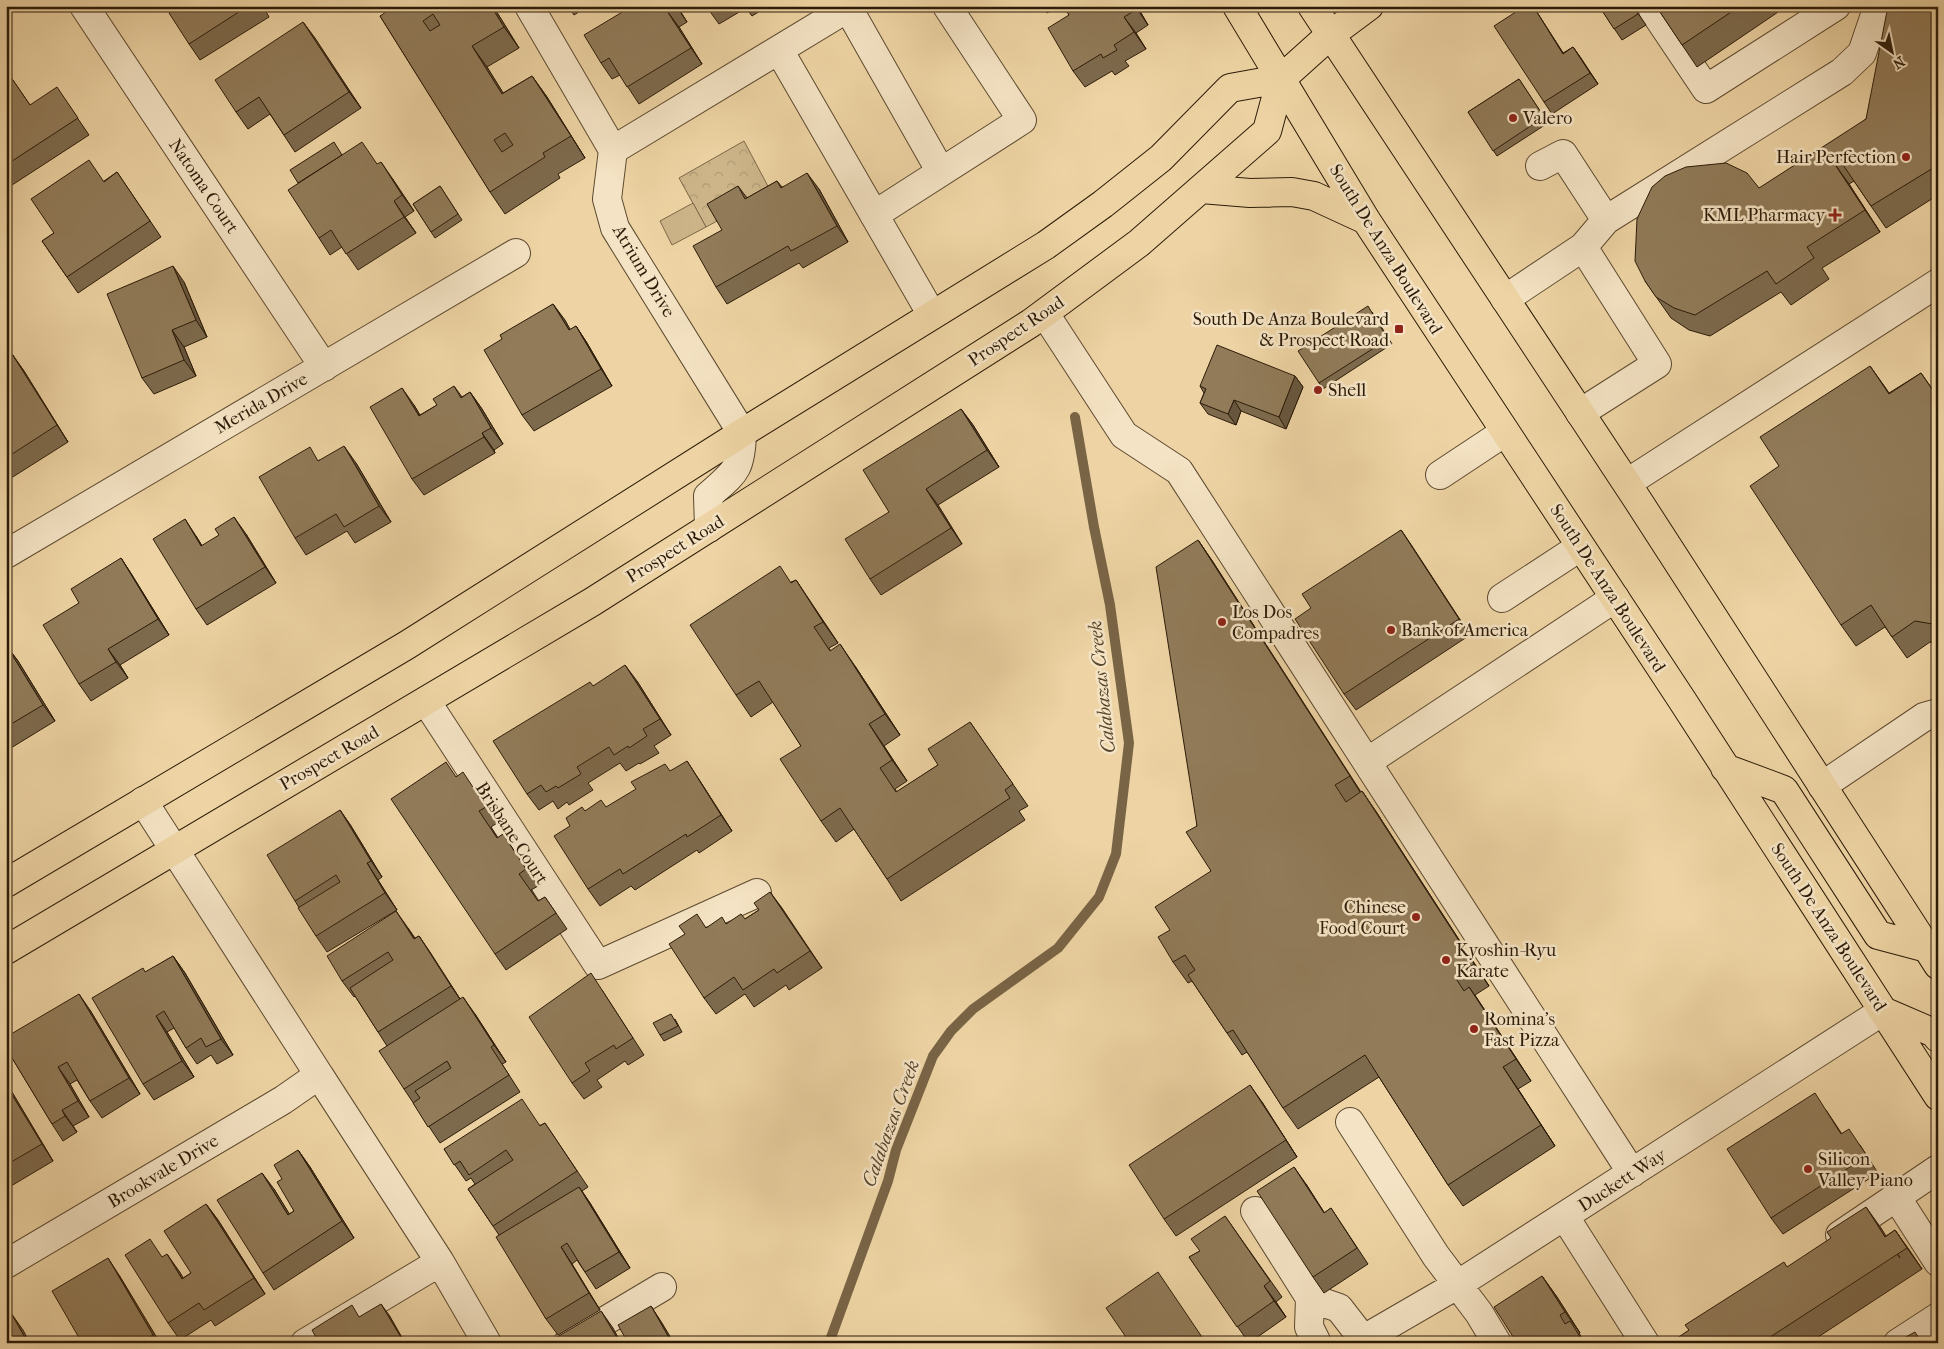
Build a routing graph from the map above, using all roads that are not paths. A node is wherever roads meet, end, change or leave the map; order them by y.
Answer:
1 (84, 6) edge
2 (529, 6) edge
3 (947, 6) edge
4 (1237, 6) edge
5 (1312, 6) edge
6 (1369, 6) edge
7 (1655, 6) edge
8 (1836, 6) edge
9 (1878, 6) edge
10 (849, 7) edge
11 (1330, 35) junction
12 (779, 50) junction
13 (1281, 79) junction
14 (613, 150) junction
15 (1540, 166) dead end
16 (941, 172) junction
17 (1201, 189) junction
18 (874, 215) junction
19 (1366, 220) junction
20 (1606, 220) junction
21 (1583, 247) junction
22 (516, 253) dead end
23 (1938, 283) edge
24 (1505, 299) junction
25 (932, 314) junction
26 (1045, 314) junction
27 (324, 366) junction
28 (1580, 413) junction
29 (1505, 432) junction
30 (742, 433) junction
31 (1440, 475) dead end
32 (1627, 483) junction
33 (709, 528) junction
34 (1580, 547) junction
35 (6, 554) edge
36 (1502, 598) dead end
37 (1614, 598) junction
38 (426, 701) junction
39 (1938, 713) edge
40 (1367, 762) junction
41 (1725, 768) junction
42 (1822, 786) junction
43 (143, 801) junction
44 (174, 850) junction
45 (6, 883) edge
46 (757, 893) dead end
47 (6, 950) edge
48 (1932, 956) edge
49 (1883, 1011) junction
50 (1938, 1038) edge
51 (319, 1075) junction
52 (1938, 1096) edge
53 (1350, 1122) dead end
54 (1938, 1169) edge
55 (1632, 1173) junction
56 (1897, 1198) junction
57 (1254, 1211) dead end
58 (1565, 1217) junction
59 (1818, 1249) edge
60 (440, 1262) junction
61 (1938, 1262) edge
62 (6, 1264) edge
63 (1457, 1285) junction
64 (662, 1287) dead end
65 (1310, 1298) junction
66 (1938, 1317) edge
67 (1360, 1341) edge
68 (306, 1343) edge
69 (487, 1343) edge
70 (568, 1343) edge
71 (1317, 1343) edge
72 (1498, 1343) edge
73 (1645, 1343) edge
74 (1898, 1343) edge

1 - 27 street, Natoma Court
2 - 14 street
3 - 16 street
4 - 13 main road, South De Anza Boulevard
5 - 11 main road
6 - 11 main road
7 - 8 street
9 - 20 street
10 - 12 street
10 - 16 street
11 - 13 main road
11 - 24 main road
12 - 14 street
12 - 18 street
13 - 17 main road, Prospect Road
13 - 19 main road, South De Anza Boulevard
13 - 25 main road
14 - 30 street, Atrium Drive
15 - 20 street
16 - 18 street
17 - 19 main road
17 - 26 main road, Prospect Road
18 - 25 street
19 - 29 main road, South De Anza Boulevard
20 - 21 street
21 - 24 street
21 - 28 street
22 - 27 street, Merida Drive
23 - 32 street
24 - 28 main road
25 - 30 main road
26 - 33 main road, Prospect Road
26 - 40 street
27 - 35 street, Merida Drive
28 - 32 main road
29 - 31 street
29 - 34 main road, South De Anza Boulevard
30 - 33 street
30 - 43 main road
32 - 42 main road
33 - 38 main road, Prospect Road
34 - 36 street
34 - 37 main road, South De Anza Boulevard
37 - 40 street
37 - 41 main road, South De Anza Boulevard
38 - 44 main road, Prospect Road
38 - 46 street, Brisbane Court
39 - 42 street
40 - 55 street
41 - 48 main road
41 - 49 main road, South De Anza Boulevard
42 - 48 main road
43 - 44 street
43 - 45 main road
44 - 47 main road, Prospect Road
44 - 51 street
49 - 50 main road
49 - 52 main road, South De Anza Boulevard
49 - 55 street, Duckett Way
51 - 60 street
51 - 62 street, Brookvale Drive
53 - 63 street
54 - 56 street
55 - 58 street, Duckett Way
56 - 59 street
56 - 61 street
57 - 65 street
58 - 63 street, Duckett Way
58 - 73 street
60 - 68 street
60 - 69 street
63 - 67 street, Duckett Way
63 - 72 street
64 - 70 street
65 - 67 street
65 - 71 street
66 - 74 street

